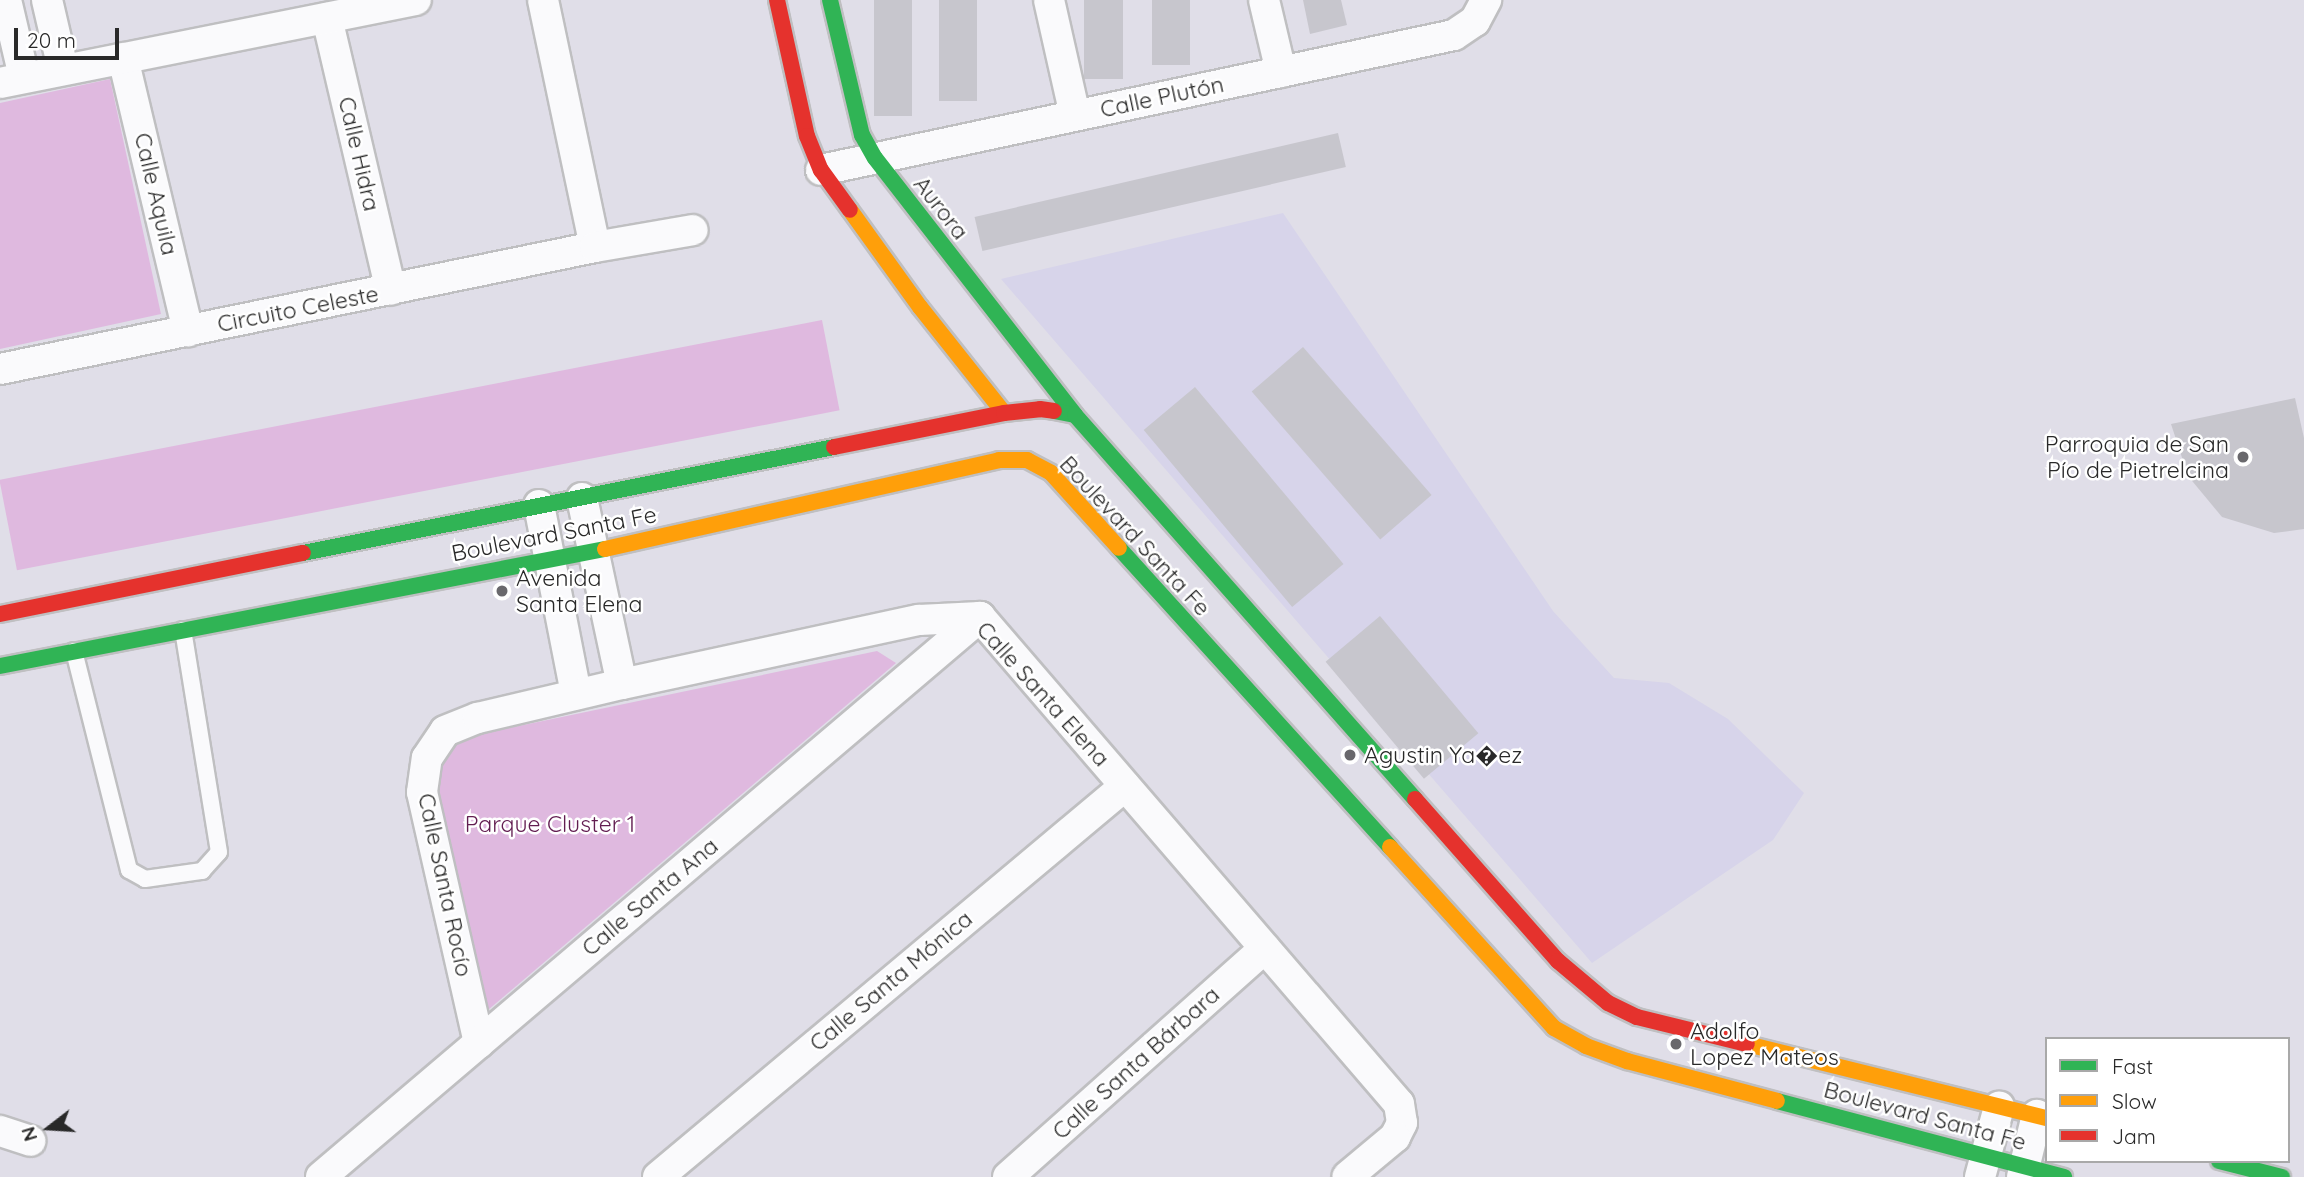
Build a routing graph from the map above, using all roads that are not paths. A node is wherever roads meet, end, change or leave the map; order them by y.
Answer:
1 (6, 0) edge
2 (47, 0) edge
3 (415, 0) edge
4 (543, 0) edge
5 (777, 0) edge
6 (830, 0) edge
7 (1049, 0) edge
8 (1264, 0) edge
9 (1486, 0) edge
10 (327, 18) junction
11 (123, 58) junction
12 (63, 69) junction
13 (1281, 72) junction
14 (12, 80) edge
15 (1075, 116) junction
16 (875, 158) junction
17 (821, 170) junction
18 (693, 230) dead end
19 (596, 247) junction
20 (391, 290) junction
21 (188, 331) junction
22 (0, 369) edge
23 (1004, 412) junction
24 (1075, 415) junction
25 (582, 498) junction
26 (539, 505) junction
27 (594, 551) junction
28 (550, 559) junction
29 (0, 614) edge
30 (980, 617) junction
31 (183, 630) junction
32 (74, 651) junction
33 (0, 666) edge
34 (622, 684) junction
35 (576, 694) junction
36 (445, 731) joint
37 (1125, 786) junction
38 (1265, 948) junction
39 (480, 1043) junction
40 (1999, 1107) junction
41 (2042, 1116) edge
42 (0, 1131) edge
43 (30, 1141) dead end
44 (2228, 1163) edge
45 (1983, 1166) edge
46 (2023, 1172) edge
47 (322, 1177) edge
48 (658, 1177) edge
49 (1008, 1177) edge
50 (1347, 1177) edge
51 (2064, 1177) edge
52 (2282, 1177) edge

1 - 14 street
2 - 12 street
3 - 10 street
4 - 19 street
5 - 17 main road
6 - 16 main road, Aurora
7 - 15 street
8 - 13 street
9 - 13 street, Calle Plutón
10 - 11 street
10 - 20 street, Calle Hidra
11 - 12 street
11 - 21 street, Calle Aquila
12 - 14 street
13 - 15 street, Calle Plutón
15 - 16 street, Calle Plutón
16 - 17 street, Calle Plutón
16 - 24 main road, Aurora
17 - 23 main road
18 - 19 street, Circuito Celeste
19 - 20 street, Circuito Celeste
20 - 21 street, Circuito Celeste
21 - 22 street, Circuito Celeste
23 - 24 main road, Boulevard Santa Fe
23 - 25 main road, Boulevard Santa Fe
24 - 40 main road, Boulevard Santa Fe
25 - 26 main road, Boulevard Santa Fe
25 - 27 street
26 - 28 street
26 - 29 main road, Boulevard Santa Fe
27 - 28 main road, Boulevard Santa Fe
27 - 34 street
27 - 45 main road, Boulevard Santa Fe
28 - 31 main road, Boulevard Santa Fe
28 - 35 street
30 - 34 street, Calle Santa Elena
30 - 37 street, Calle Santa Elena
30 - 39 street, Calle Santa Ana
31 - 32 main road, Boulevard Santa Fe
31 - 32 lane
32 - 33 main road, Boulevard Santa Fe
34 - 35 street, Calle Santa Elena
35 - 36 street, Calle Santa Elena
36 - 39 street, Calle Santa Rocío
37 - 38 street, Calle Santa Elena
37 - 48 street, Calle Santa Mónica
38 - 49 street, Calle Santa Bárbara
38 - 50 street, Calle Santa Elena
39 - 47 street, Calle Santa Ana
40 - 41 main road, Boulevard Santa Fe
40 - 45 street
41 - 46 street
42 - 43 street
44 - 52 main road
45 - 46 main road, Boulevard Santa Fe
46 - 51 main road, Boulevard Santa Fe

